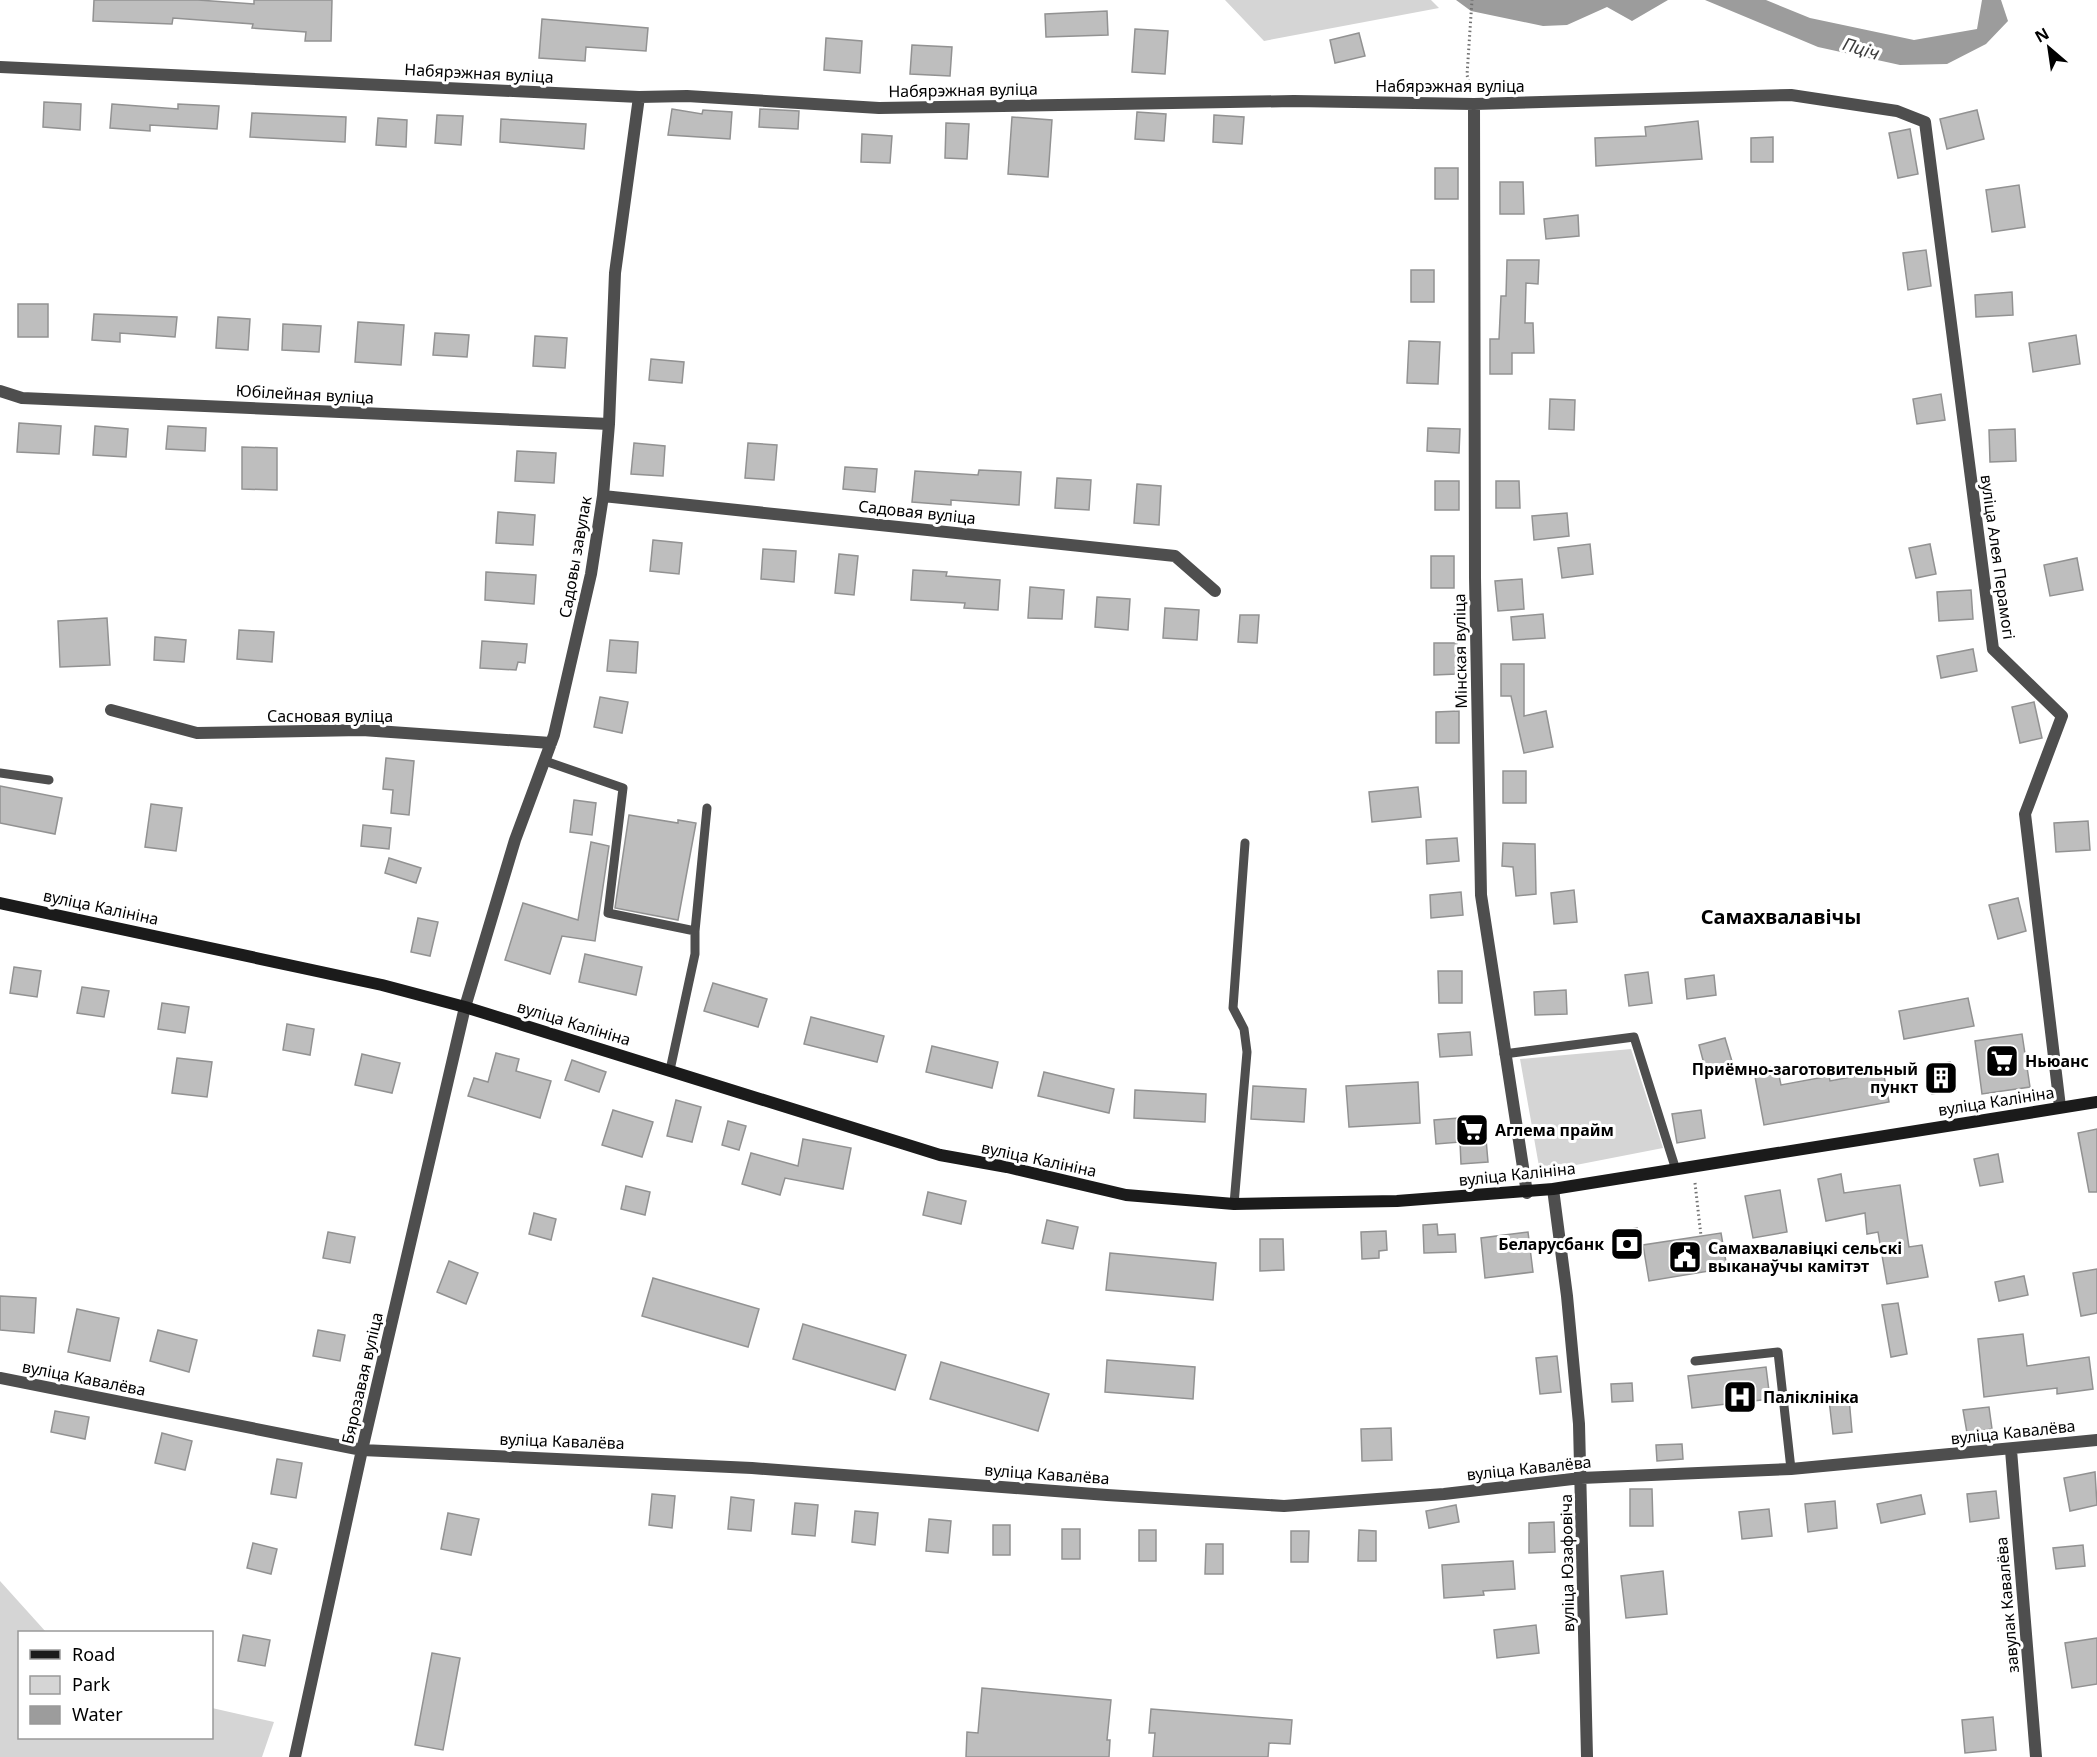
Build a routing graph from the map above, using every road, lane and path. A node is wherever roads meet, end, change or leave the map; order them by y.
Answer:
1 (1472, 0) edge
2 (0, 67) edge
3 (639, 97) junction
4 (1474, 104) junction
5 (1925, 122) joint
6 (0, 391) edge
7 (609, 424) junction
8 (603, 496) junction
9 (1215, 591) dead end
10 (111, 710) dead end
11 (551, 743) junction
12 (545, 760) junction
13 (0, 773) edge
14 (49, 780) dead end
15 (707, 808) dead end
16 (1245, 843) dead end
17 (0, 903) edge
18 (695, 931) junction
19 (465, 1007) junction
20 (1504, 1053) junction
21 (670, 1070) junction
22 (2097, 1102) edge
23 (2060, 1107) junction
24 (1676, 1170) junction
25 (1705, 1181) dead end
26 (1553, 1189) junction
27 (1527, 1193) junction
28 (1234, 1204) junction
29 (1701, 1236) dead end
30 (1695, 1361) dead end
31 (0, 1378) edge
32 (2097, 1440) edge
33 (362, 1450) junction
34 (2011, 1450) junction
35 (1791, 1469) junction
36 (1581, 1478) junction
37 (295, 1757) edge
38 (1587, 1757) edge
39 (2036, 1757) edge

1 - 4 path
2 - 3 street, Набярэжная вуліца
3 - 4 street, Набярэжная вуліца
3 - 7 street, Садовы завулак
4 - 5 street, Набярэжная вуліца
4 - 20 street, Мінская вуліца
5 - 23 street, вуліца Алея Перамогі
6 - 7 street, Юбілейная вуліца
7 - 8 street, Садовы завулак
8 - 9 street, Садовая вуліца
8 - 11 street, Садовы завулак
10 - 11 street, Сасновая вуліца
11 - 12 street, Садовы завулак
12 - 18 lane
12 - 19 street, Садовы завулак
13 - 14 lane
15 - 18 lane
16 - 28 lane
17 - 19 street, вуліца Калініна
18 - 21 lane
19 - 21 street, вуліца Калініна
19 - 33 street, Бярозавая вуліца
20 - 24 lane
20 - 27 street, Мінская вуліца
21 - 28 street, вуліца Калініна
22 - 23 street, вуліца Калініна
23 - 24 street, вуліца Калініна
24 - 26 street, вуліца Калініна
25 - 29 path
26 - 27 street, вуліца Калініна
26 - 36 street, вуліца Юзафовіча
27 - 28 street, вуліца Калініна
30 - 35 lane
31 - 33 street, вуліца Кавалёва
32 - 34 street, вуліца Кавалёва
33 - 36 street, вуліца Кавалёва
33 - 37 street, Бярозавая вуліца
34 - 35 street, вуліца Кавалёва
34 - 39 street, завулак Кавалёва
35 - 36 street, вуліца Кавалёва
36 - 38 street, вуліца Юзафовіча

